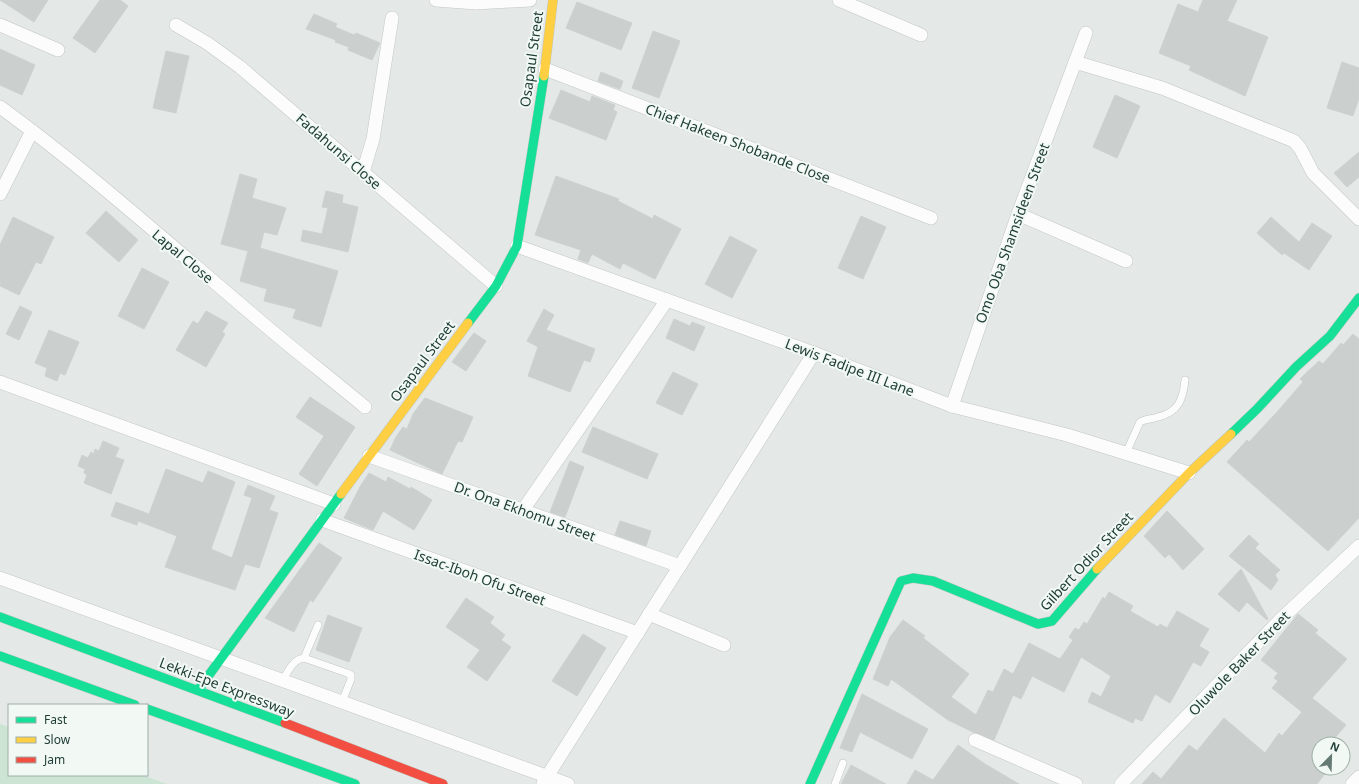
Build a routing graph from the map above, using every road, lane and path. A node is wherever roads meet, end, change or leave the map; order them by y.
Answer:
1 (436, 0) edge
2 (530, 0) edge
3 (553, 0) edge
4 (839, 0) edge
5 (392, 18) dead end
6 (0, 25) edge
7 (176, 25) dead end
8 (1086, 33) dead end
9 (921, 35) dead end
10 (58, 50) dead end
11 (1076, 62) junction
12 (545, 69) junction
13 (0, 107) edge
14 (32, 131) junction
15 (363, 172) junction
16 (0, 194) edge
17 (1018, 214) junction
18 (931, 218) dead end
19 (1359, 219) edge
20 (517, 246) junction
21 (1126, 261) dead end
22 (496, 286) junction
23 (1359, 298) edge
24 (667, 300) junction
25 (814, 354) junction
26 (1184, 380) dead end
27 (0, 382) edge
28 (952, 406) junction
29 (365, 407) dead end
30 (1126, 453) junction
31 (369, 456) junction
32 (1189, 472) junction
33 (334, 504) junction
34 (523, 510) junction
35 (322, 520) junction
36 (1359, 546) edge
37 (680, 566) junction
38 (0, 578) edge
39 (649, 614) junction
40 (0, 618) edge
41 (318, 625) dead end
42 (638, 633) junction
43 (724, 645) dead end
44 (0, 656) edge
45 (221, 658) junction
46 (304, 658) junction
47 (282, 681) junction
48 (198, 690) junction
49 (342, 702) junction
50 (132, 704) edge
51 (148, 709) edge
52 (975, 740) dead end
53 (843, 763) dead end
54 (1359, 777) edge
55 (544, 780) edge
56 (355, 784) edge
57 (443, 784) edge
58 (568, 784) edge
59 (810, 784) edge
60 (835, 784) edge
61 (1076, 784) edge
62 (1121, 784) edge
63 (1352, 784) edge

1 - 2 street
3 - 12 main road, Osapaul Street
4 - 9 street
5 - 15 street
6 - 10 street
7 - 15 street, Fadahunsi Close
8 - 11 street, Omo Oba Shamsideen Street
11 - 17 street, Omo Oba Shamsideen Street
11 - 19 street
12 - 18 street, Chief Hakeen Shobande Close
12 - 20 main road, Osapaul Street
13 - 14 street, Lapal Close
14 - 16 street
14 - 29 street, Lapal Close
15 - 22 street, Fadahunsi Close
17 - 21 street
17 - 28 street, Omo Oba Shamsideen Street
20 - 22 main road, Osapaul Street
20 - 24 street, Lewis Fadipe III Lane
22 - 31 main road, Osapaul Street
23 - 32 main road, Gilbert Odior Street
24 - 25 street, Lewis Fadipe III Lane
24 - 34 street
25 - 28 street, Lewis Fadipe III Lane
25 - 37 street
26 - 30 lane
27 - 33 street
28 - 30 street, Lewis Fadipe III Lane
30 - 32 street, Lewis Fadipe III Lane
31 - 33 main road, Osapaul Street
31 - 34 street, Dr. Ona Ekhomu Street
32 - 59 main road, Gilbert Odior Street
33 - 35 main road, Osapaul Street
34 - 37 street, Dr. Ona Ekhomu Street
35 - 42 street, Issac-Iboh Ofu Street
35 - 45 main road, Osapaul Street
36 - 62 street, Oluwole Baker Street
37 - 39 street
38 - 45 street
39 - 42 street
39 - 43 street
40 - 48 main road, Lekki-Epe Expressway
41 - 46 lane
42 - 55 street
44 - 50 main road
45 - 47 street
45 - 48 main road, Osapaul Street
46 - 47 lane
46 - 49 lane
47 - 49 street
48 - 57 main road, Lekki-Epe Expressway
49 - 55 street
51 - 56 main road
52 - 61 street
53 - 60 lane
54 - 63 street
55 - 58 street

